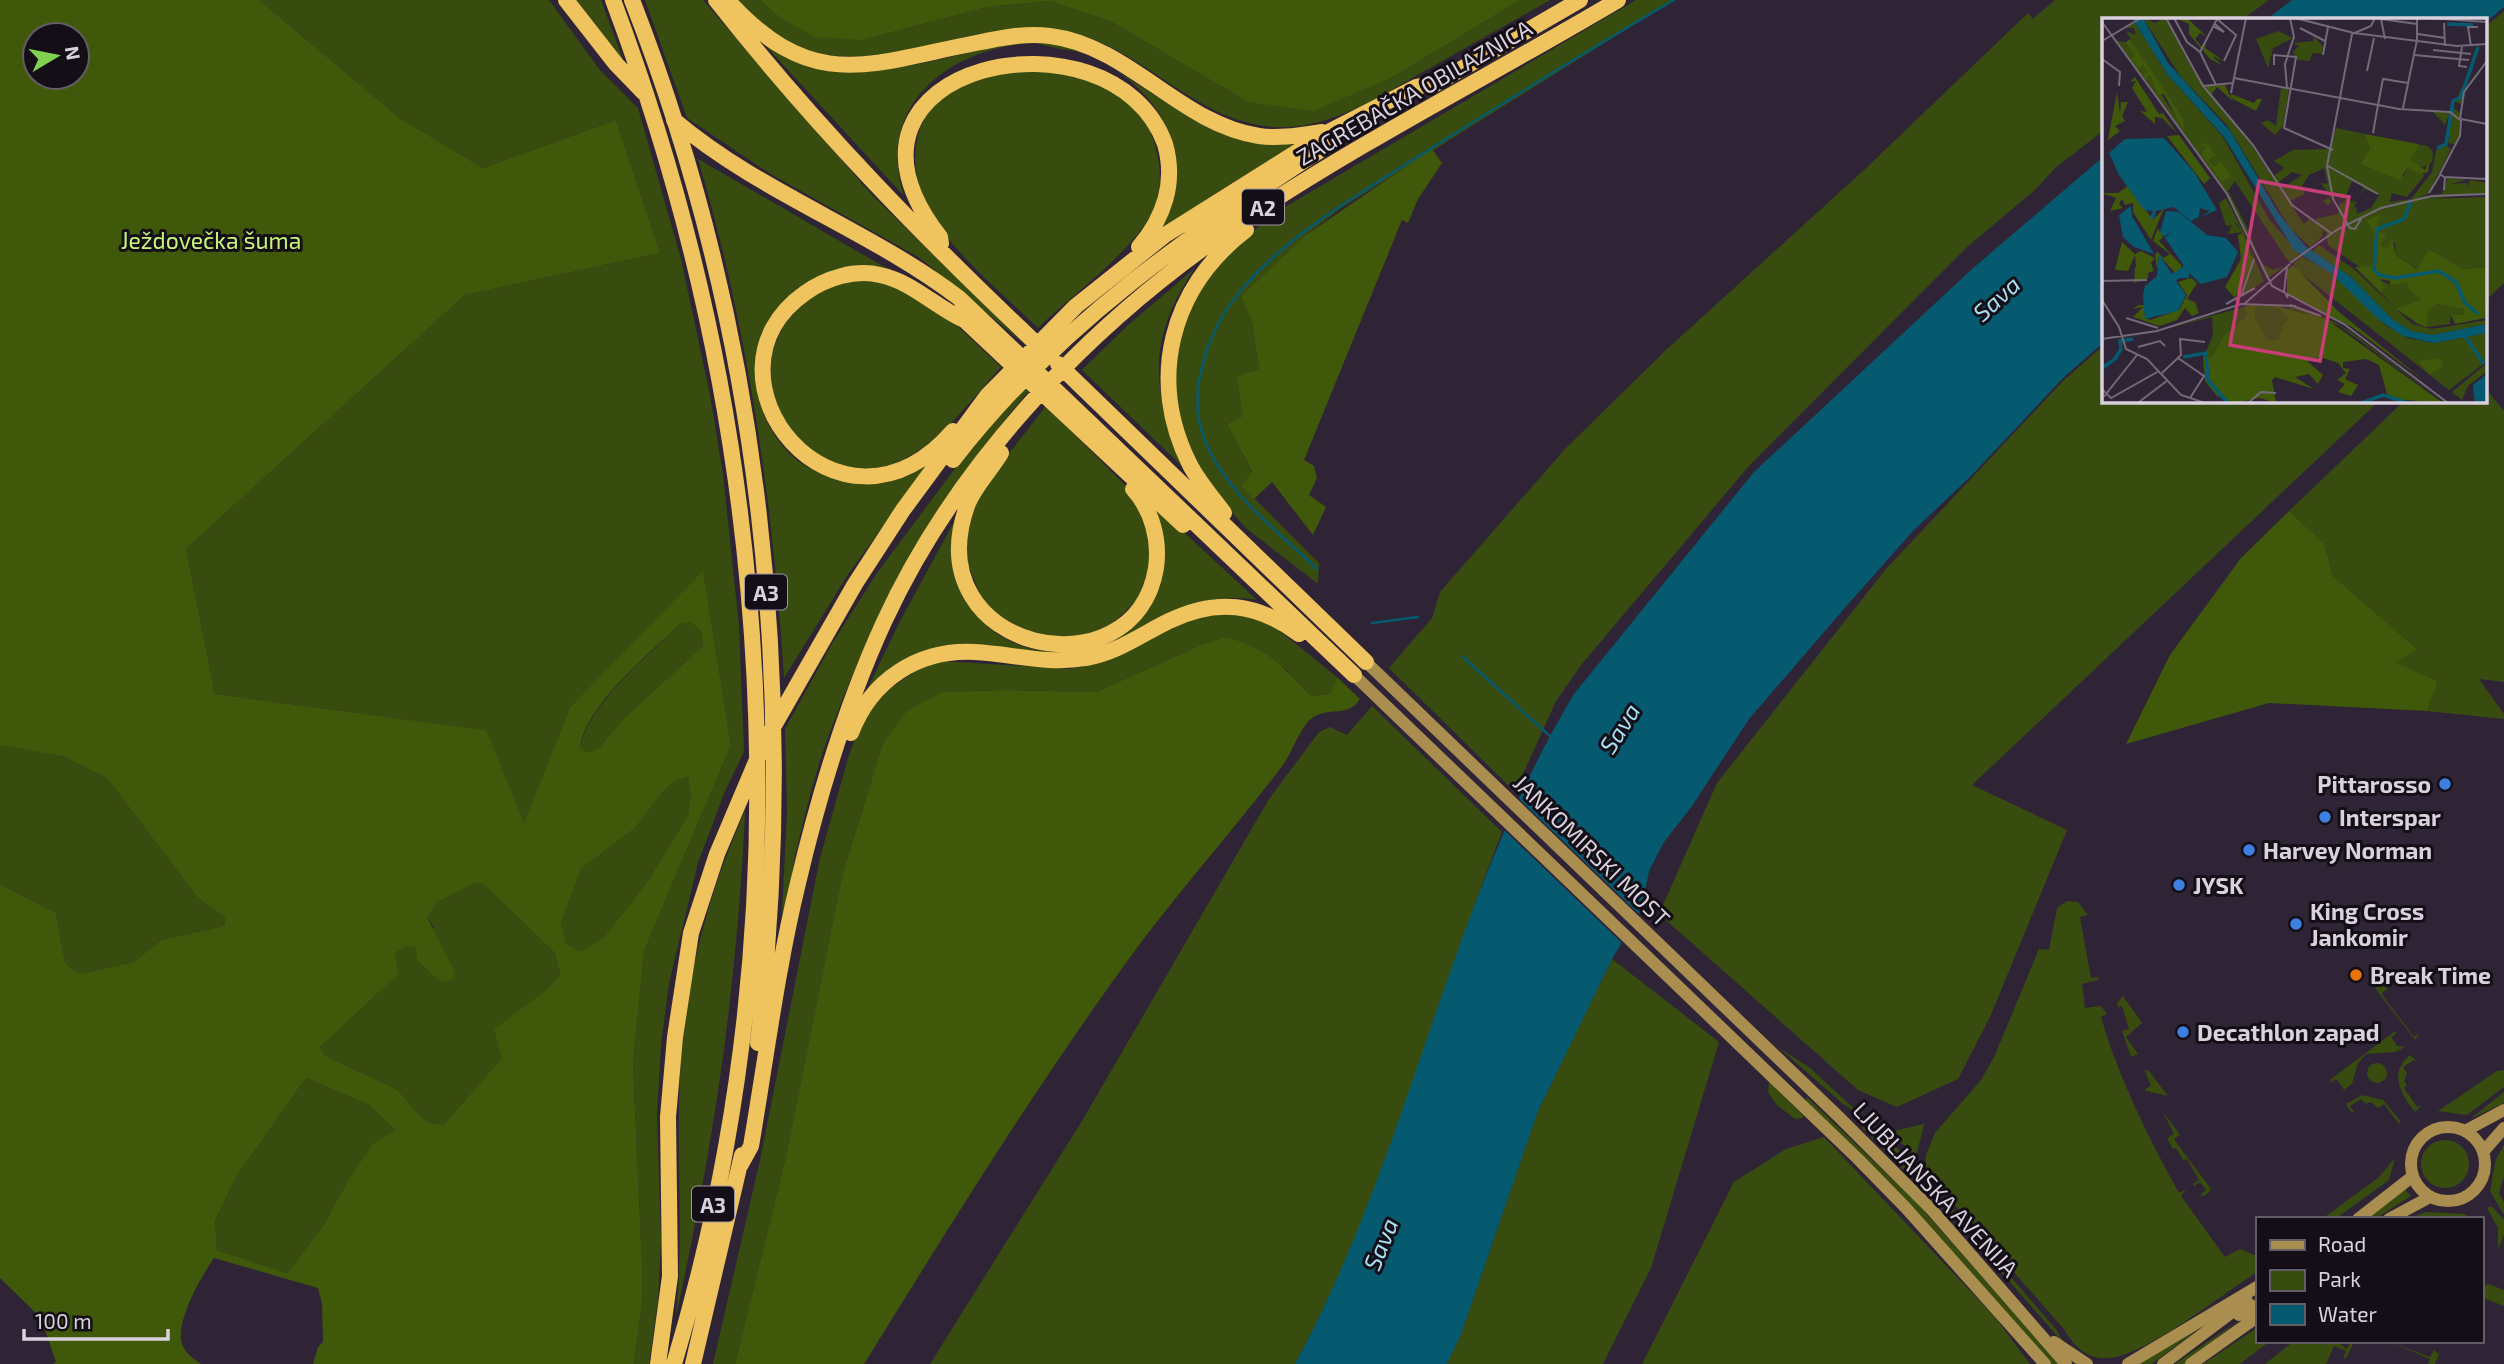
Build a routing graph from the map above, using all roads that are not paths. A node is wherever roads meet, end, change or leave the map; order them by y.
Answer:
1 (566, 0) edge
2 (613, 0) edge
3 (632, 0) edge
4 (716, 0) edge
5 (728, 0) edge
6 (1580, 0) edge
7 (1618, 0) edge
8 (1439, 82) junction
9 (1332, 130) junction
10 (1391, 131) junction
11 (822, 212) junction
12 (942, 252) junction
13 (1089, 295) junction
14 (1081, 312) junction
15 (964, 320) junction
16 (990, 401) junction
17 (1016, 422) junction
18 (1110, 457) junction
19 (1263, 562) junction
20 (1252, 579) junction
21 (1366, 662) joint
22 (1349, 671) junction
23 (824, 784) junction
24 (1769, 1049) joint
25 (1758, 1062) joint
26 (2504, 1110) edge
27 (2504, 1128) edge
28 (2465, 1131) junction
29 (2483, 1152) junction
30 (740, 1166) junction
31 (2413, 1176) junction
32 (2430, 1197) junction
33 (2361, 1217) edge
34 (2393, 1217) edge
35 (2256, 1288) edge
36 (2256, 1294) edge
37 (2256, 1306) edge
38 (2256, 1318) edge
39 (2037, 1330) junction
40 (2205, 1335) junction
41 (658, 1364) edge
42 (674, 1364) edge
43 (693, 1364) edge
44 (2045, 1364) edge
45 (2066, 1364) edge
46 (2087, 1364) edge
47 (2128, 1364) edge
48 (2163, 1364) edge
49 (2191, 1364) edge

1 - 11 highway
2 - 42 highway, A3
3 - 30 highway, A3
4 - 12 highway
5 - 9 highway
6 - 8 highway, ZAGREBAČKA OBILAZNICA / A2
7 - 10 highway, ZAGREBAČKA OBILAZNICA / A2
8 - 9 highway
8 - 14 highway, ZAGREBAČKA OBILAZNICA / A2
9 - 13 highway
10 - 17 highway, ZAGREBAČKA OBILAZNICA / A2
10 - 19 highway
11 - 15 highway
11 - 20 highway
12 - 13 highway
12 - 19 highway
13 - 14 highway
14 - 16 highway
15 - 16 highway
15 - 18 highway
16 - 41 highway
17 - 18 highway
17 - 23 highway, ZAGREBAČKA OBILAZNICA
18 - 20 highway
19 - 21 highway
20 - 22 highway
21 - 24 main road, JANKOMIRSKI MOST
22 - 23 highway
22 - 25 main road, JANKOMIRSKI MOST
23 - 30 highway
24 - 39 main road, LJUBLJANSKA AVENIJA
25 - 44 main road, LJUBLJANSKA AVENIJA
26 - 28 main road
27 - 29 main road
28 - 29 main road
28 - 31 main road
29 - 32 main road
30 - 43 highway, A3
31 - 32 main road
31 - 33 main road
32 - 34 main road
35 - 47 main road
36 - 40 main road
37 - 40 main road
38 - 49 main road
39 - 45 main road, LJUBLJANSKA AVENIJA
39 - 46 main road
40 - 48 main road

